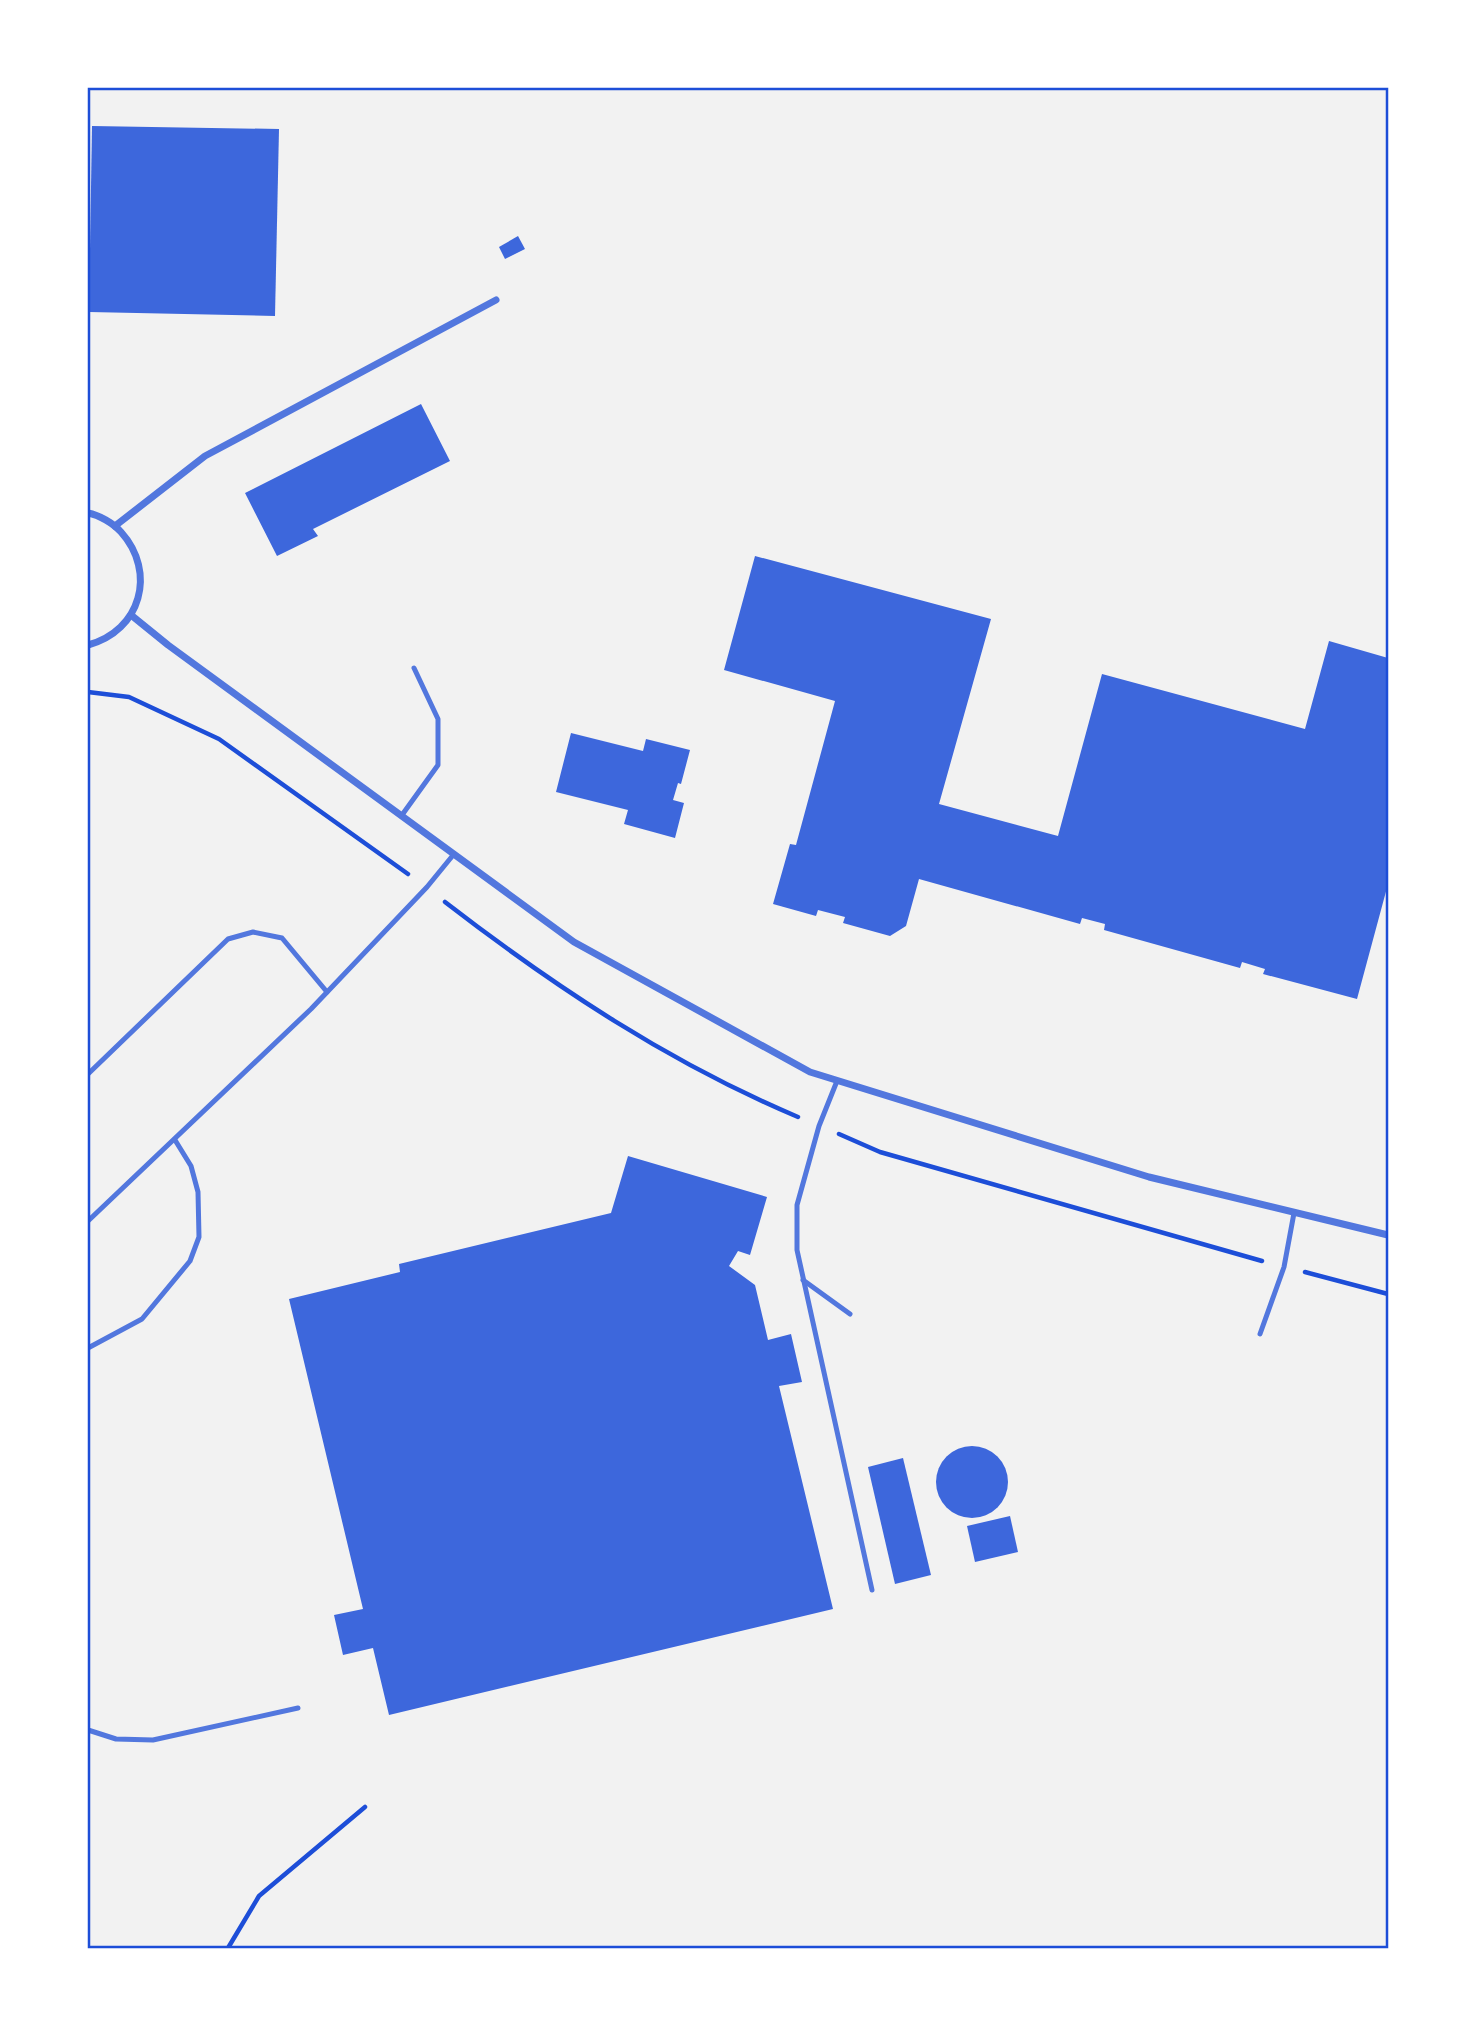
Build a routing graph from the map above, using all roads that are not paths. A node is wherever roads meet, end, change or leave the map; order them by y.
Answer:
1 (496, 300) dead end
2 (88, 513) edge
3 (116, 526) junction
4 (131, 615) junction
5 (88, 645) edge
6 (414, 668) dead end
7 (402, 815) junction
8 (454, 854) junction
9 (327, 992) junction
10 (88, 1074) edge
11 (836, 1080) junction
12 (175, 1139) junction
13 (1294, 1213) junction
14 (88, 1221) edge
15 (1388, 1235) edge
16 (803, 1280) junction
17 (850, 1314) dead end
18 (1260, 1334) dead end
19 (88, 1348) edge
20 (872, 1590) dead end
21 (298, 1708) dead end
22 (88, 1730) edge

1 - 3 street
2 - 3 street
3 - 4 street
4 - 5 street
4 - 7 street
6 - 7 lane
7 - 8 street
8 - 9 lane
8 - 11 street
9 - 10 lane
9 - 12 lane
11 - 13 street
11 - 16 lane
12 - 14 lane
12 - 19 lane
13 - 15 street
13 - 18 lane
16 - 17 lane
16 - 20 lane
21 - 22 lane

